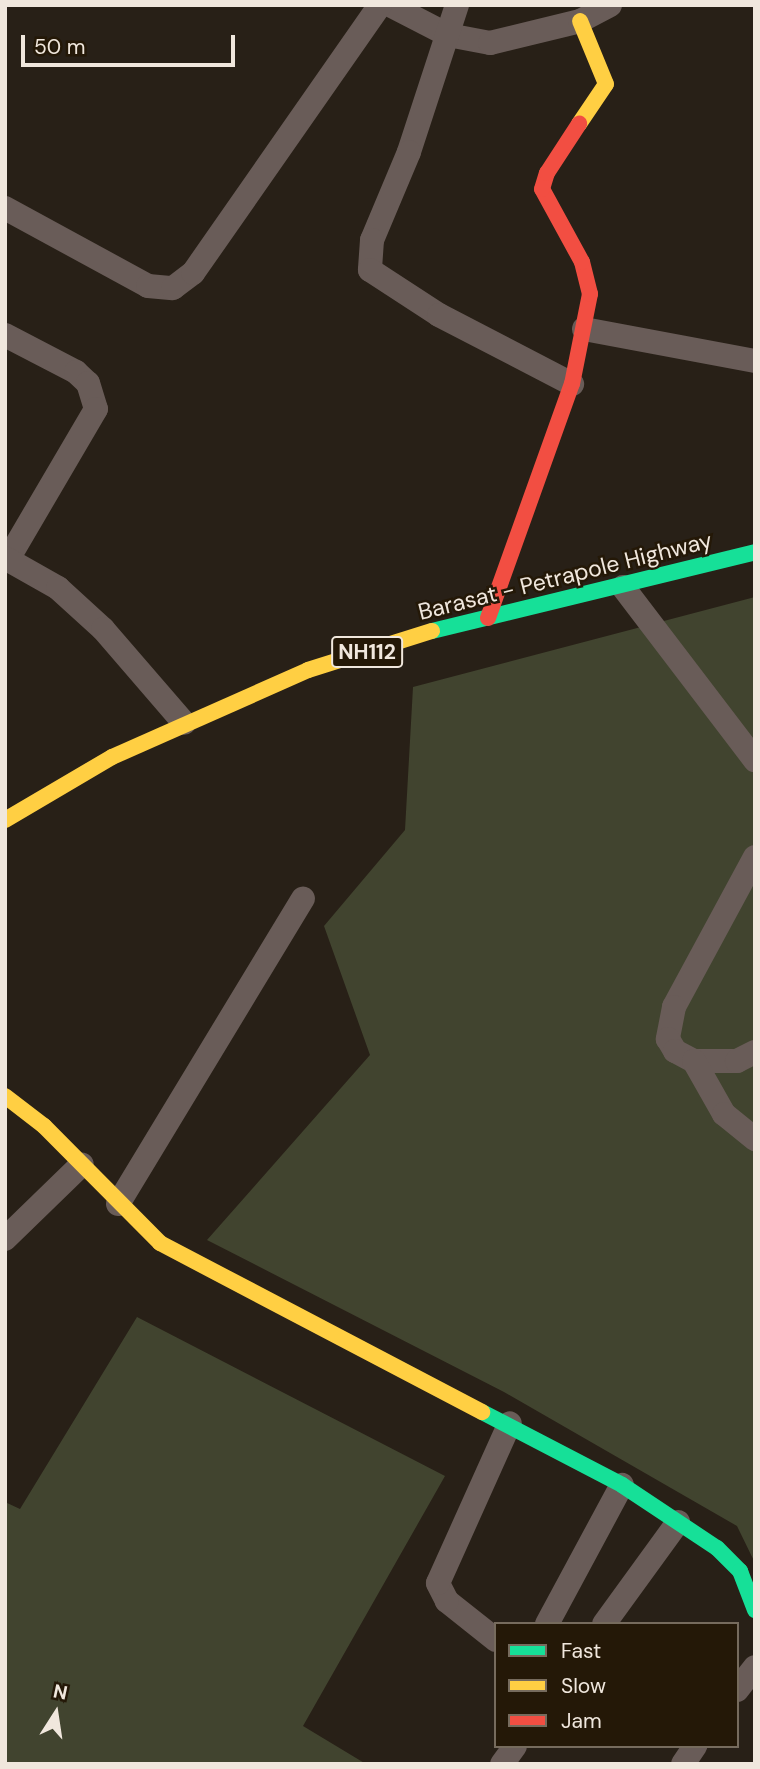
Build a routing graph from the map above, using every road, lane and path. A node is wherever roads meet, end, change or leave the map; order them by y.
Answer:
1 (380, 5) edge
2 (390, 5) edge
3 (457, 5) edge
4 (610, 5) edge
5 (580, 21) junction
6 (448, 35) junction
7 (5, 208) edge
8 (584, 329) junction
9 (5, 335) edge
10 (755, 361) edge
11 (572, 384) junction
12 (755, 552) edge
13 (7, 559) edge
14 (623, 587) junction
15 (488, 618) junction
16 (184, 723) junction
17 (755, 760) edge
18 (5, 820) edge
19 (755, 856) edge
20 (303, 899) dead end
21 (755, 1052) edge
22 (694, 1061) junction
23 (5, 1096) edge
24 (755, 1139) edge
25 (82, 1164) junction
26 (118, 1204) junction
27 (5, 1239) edge
28 (510, 1423) junction
29 (622, 1485) junction
30 (678, 1522) junction
31 (747, 1564) edge
32 (755, 1610) edge
33 (548, 1622) edge
34 (605, 1622) edge
35 (494, 1638) edge
36 (755, 1667) edge
37 (739, 1687) edge
38 (514, 1748) edge
39 (694, 1748) edge
40 (502, 1764) edge
41 (683, 1764) edge

1 - 7 street
2 - 6 street
3 - 6 street
4 - 5 street
5 - 6 street
5 - 8 main road
6 - 11 street
8 - 10 street
8 - 11 main road
9 - 13 street
11 - 15 main road
12 - 14 main road, Barasat - Petrapole Highway / NH112
13 - 16 street
14 - 15 main road, Barasat - Petrapole Highway / NH112
14 - 17 street
15 - 16 main road, Barasat - Petrapole Highway / NH112
16 - 18 main road, Barasat - Petrapole Highway / NH112
19 - 22 street
20 - 26 street
21 - 22 street
22 - 24 street
23 - 25 main road
25 - 26 main road
25 - 27 street
26 - 28 main road
28 - 29 main road
28 - 35 street
29 - 30 main road
29 - 33 street
30 - 31 main road
30 - 34 street
31 - 32 main road
36 - 37 street
38 - 40 street
39 - 41 street

